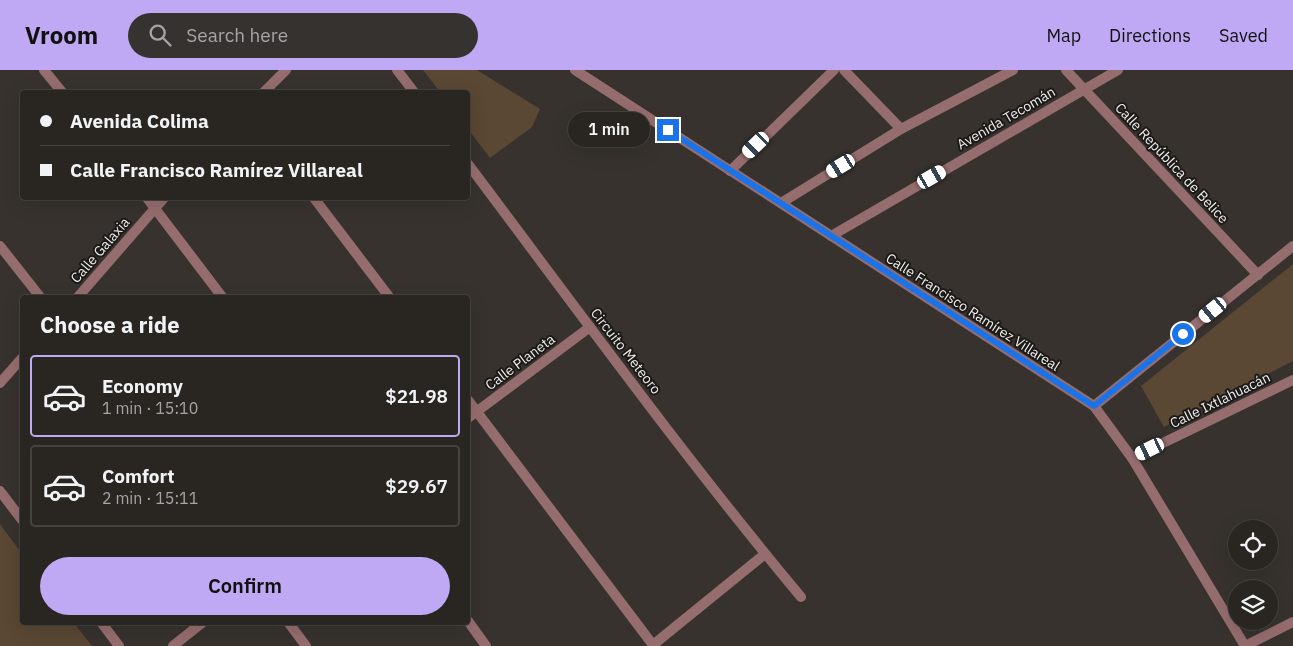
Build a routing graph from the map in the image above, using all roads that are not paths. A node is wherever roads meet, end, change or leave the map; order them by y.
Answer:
1 (44, 70) edge
2 (286, 70) edge
3 (397, 70) edge
4 (574, 70) edge
5 (834, 70) edge
6 (844, 70) edge
7 (1013, 70) edge
8 (1066, 70) edge
9 (1118, 70) edge
10 (1084, 89) junction
11 (60, 90) edge
12 (266, 90) edge
13 (412, 90) edge
14 (901, 130) junction
15 (470, 167) edge
16 (730, 171) junction
17 (149, 200) edge
18 (162, 200) edge
19 (316, 200) edge
20 (780, 203) junction
21 (155, 207) junction
22 (831, 236) junction
23 (0, 246) edge
24 (1293, 246) edge
25 (1258, 274) junction
26 (39, 295) edge
27 (80, 295) edge
28 (221, 295) edge
29 (388, 295) edge
30 (590, 327) junction
31 (20, 360) edge
32 (1293, 380) edge
33 (0, 383) edge
34 (470, 403) edge
35 (1094, 406) junction
36 (476, 412) junction
37 (470, 416) edge
38 (1132, 458) junction
39 (0, 491) edge
40 (20, 517) edge
41 (765, 554) junction
42 (801, 597) dead end
43 (1293, 622) edge
44 (470, 624) edge
45 (103, 625) edge
46 (199, 625) edge
47 (290, 625) edge
48 (119, 646) edge
49 (173, 646) edge
50 (306, 646) edge
51 (486, 646) edge
52 (1245, 646) edge

1 - 11 street
2 - 12 street
3 - 13 street
4 - 16 street, Calle Francisco Ramírez Villareal
5 - 16 street
6 - 14 street
7 - 14 street
8 - 10 street, Calle República de Belice
9 - 10 street, Avenida Tecomán
10 - 22 street, Avenida Tecomán
10 - 25 street, Calle República de Belice
14 - 20 street
15 - 30 street, Circuito Meteoro
16 - 20 street, Calle Francisco Ramírez Villareal
17 - 21 street
18 - 21 street, Calle Galaxia
19 - 29 street
20 - 22 street, Calle Francisco Ramírez Villareal
21 - 27 street, Calle Galaxia
21 - 28 street
22 - 35 street, Calle Francisco Ramírez Villareal
23 - 26 street
24 - 25 street
25 - 35 street
30 - 36 street, Calle Planeta
30 - 41 street, Circuito Meteoro
31 - 33 street
32 - 38 street, Calle Ixtlahuacán
34 - 36 street
35 - 38 street, Calle Francisco Ramírez Villareal
36 - 37 street, Calle Planeta
36 - 41 street
38 - 52 street, Calle Francisco Ramírez Villareal
39 - 40 street
41 - 42 street, Circuito Meteoro
43 - 52 street
44 - 51 street
45 - 48 street
46 - 49 street
47 - 50 street

